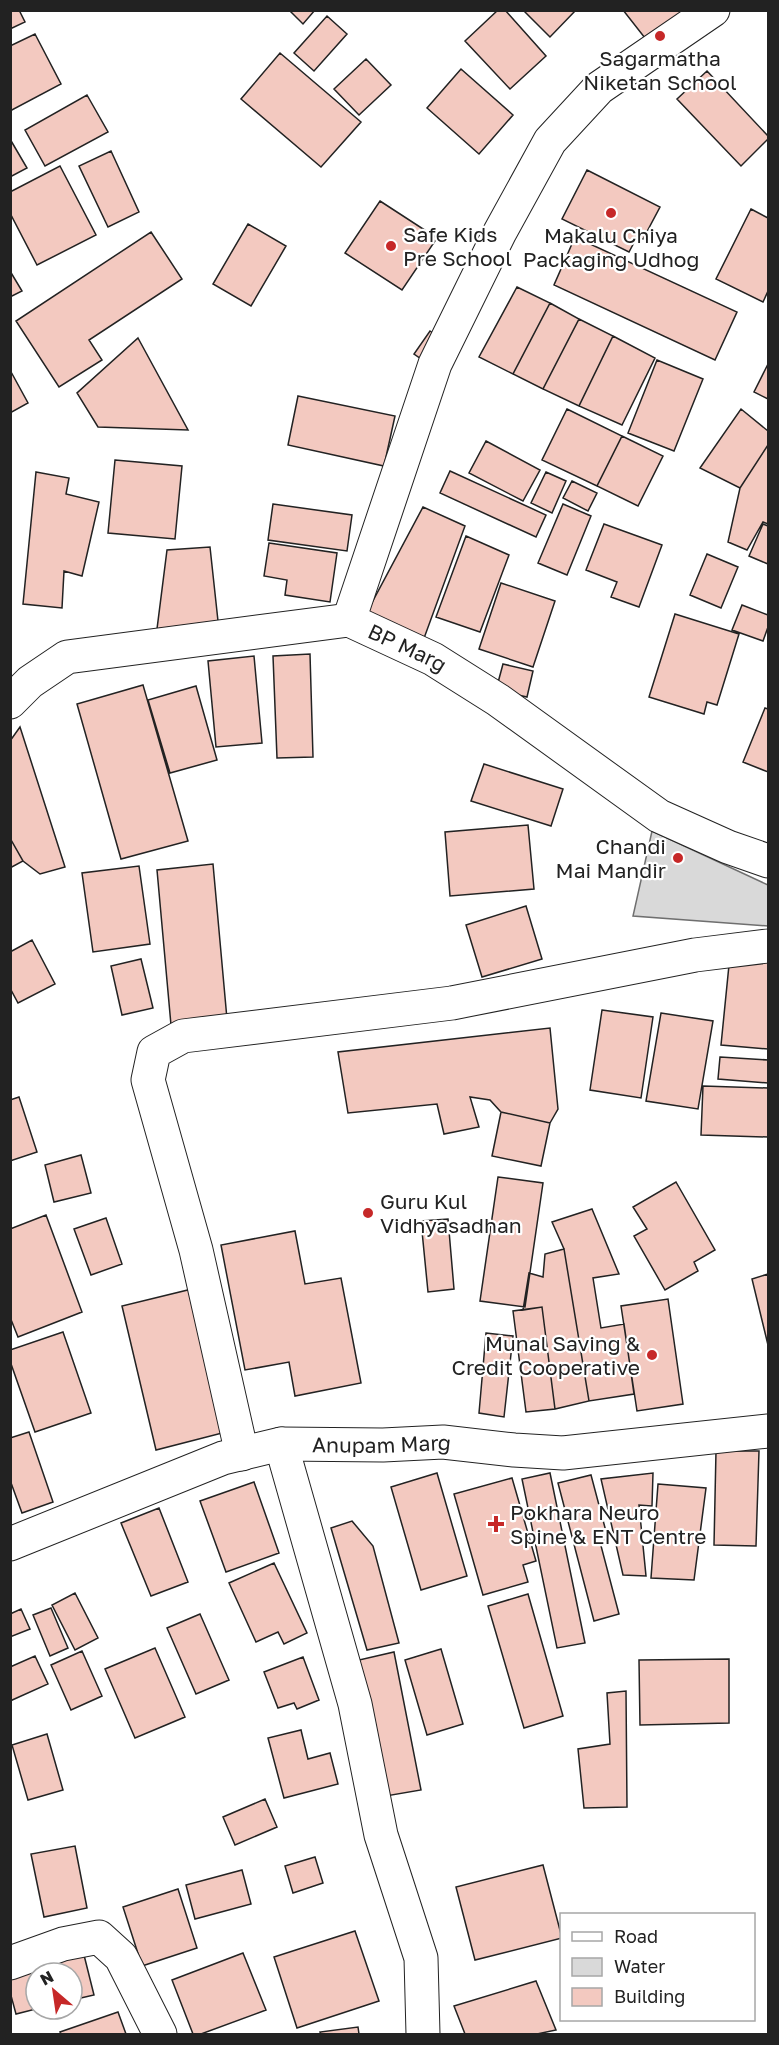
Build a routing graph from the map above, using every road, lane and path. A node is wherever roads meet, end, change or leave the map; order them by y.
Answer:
1 (713, 10) edge
2 (349, 620) junction
3 (10, 702) edge
4 (768, 861) edge
5 (768, 946) edge
6 (768, 1431) edge
7 (280, 1444) junction
8 (242, 1454) junction
9 (10, 1544) edge
10 (10, 1963) edge
11 (160, 2034) edge
12 (423, 2034) edge

1 - 2 street
2 - 3 street, BP Marg
2 - 4 street, BP Marg
5 - 8 street
6 - 7 street, Anupam Marg
7 - 8 street, Anupam Marg
7 - 12 street
8 - 9 street, Anupam Marg
10 - 11 street

